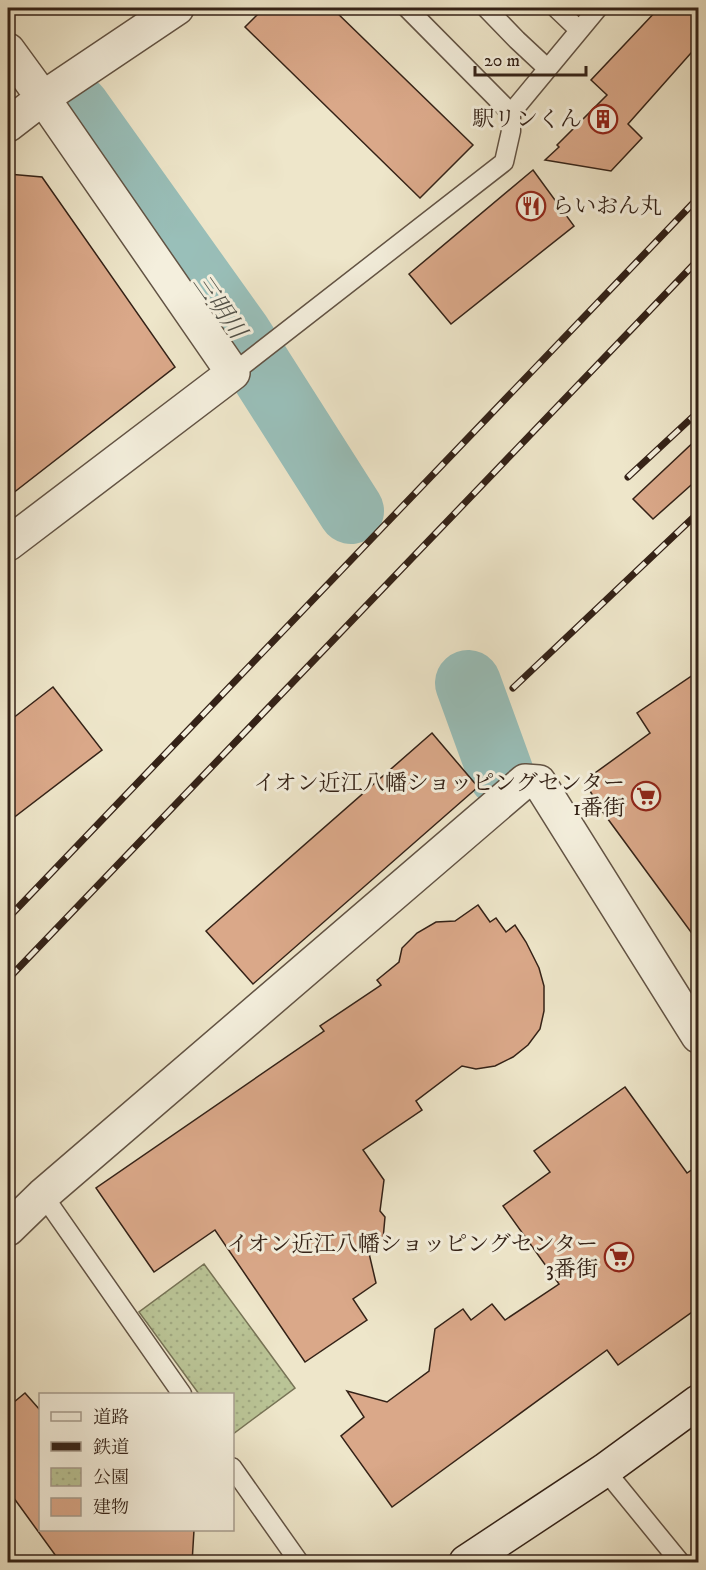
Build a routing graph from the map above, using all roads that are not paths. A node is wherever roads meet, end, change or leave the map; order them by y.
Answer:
1 (177, 8) edge
2 (407, 8) edge
3 (486, 8) edge
4 (556, 8) edge
5 (598, 8) edge
6 (579, 30) junction
7 (8, 50) edge
8 (547, 68) junction
9 (43, 98) junction
10 (511, 113) junction
11 (8, 125) edge
12 (239, 369) junction
13 (8, 544) edge
14 (699, 1036) edge
15 (43, 1195) junction
16 (8, 1229) edge
17 (181, 1393) edge
18 (699, 1402) edge
19 (234, 1470) edge
20 (605, 1470) junction
21 (299, 1563) edge
22 (466, 1563) edge
23 (680, 1563) edge

1 - 9 street
2 - 10 lane
3 - 8 lane
4 - 6 lane
5 - 6 lane
6 - 8 lane
7 - 9 street
8 - 10 lane
9 - 11 street
9 - 12 street
10 - 12 lane
12 - 13 street
14 - 15 street
15 - 16 street
15 - 17 lane
18 - 20 street
19 - 21 lane
20 - 22 street
20 - 23 lane

